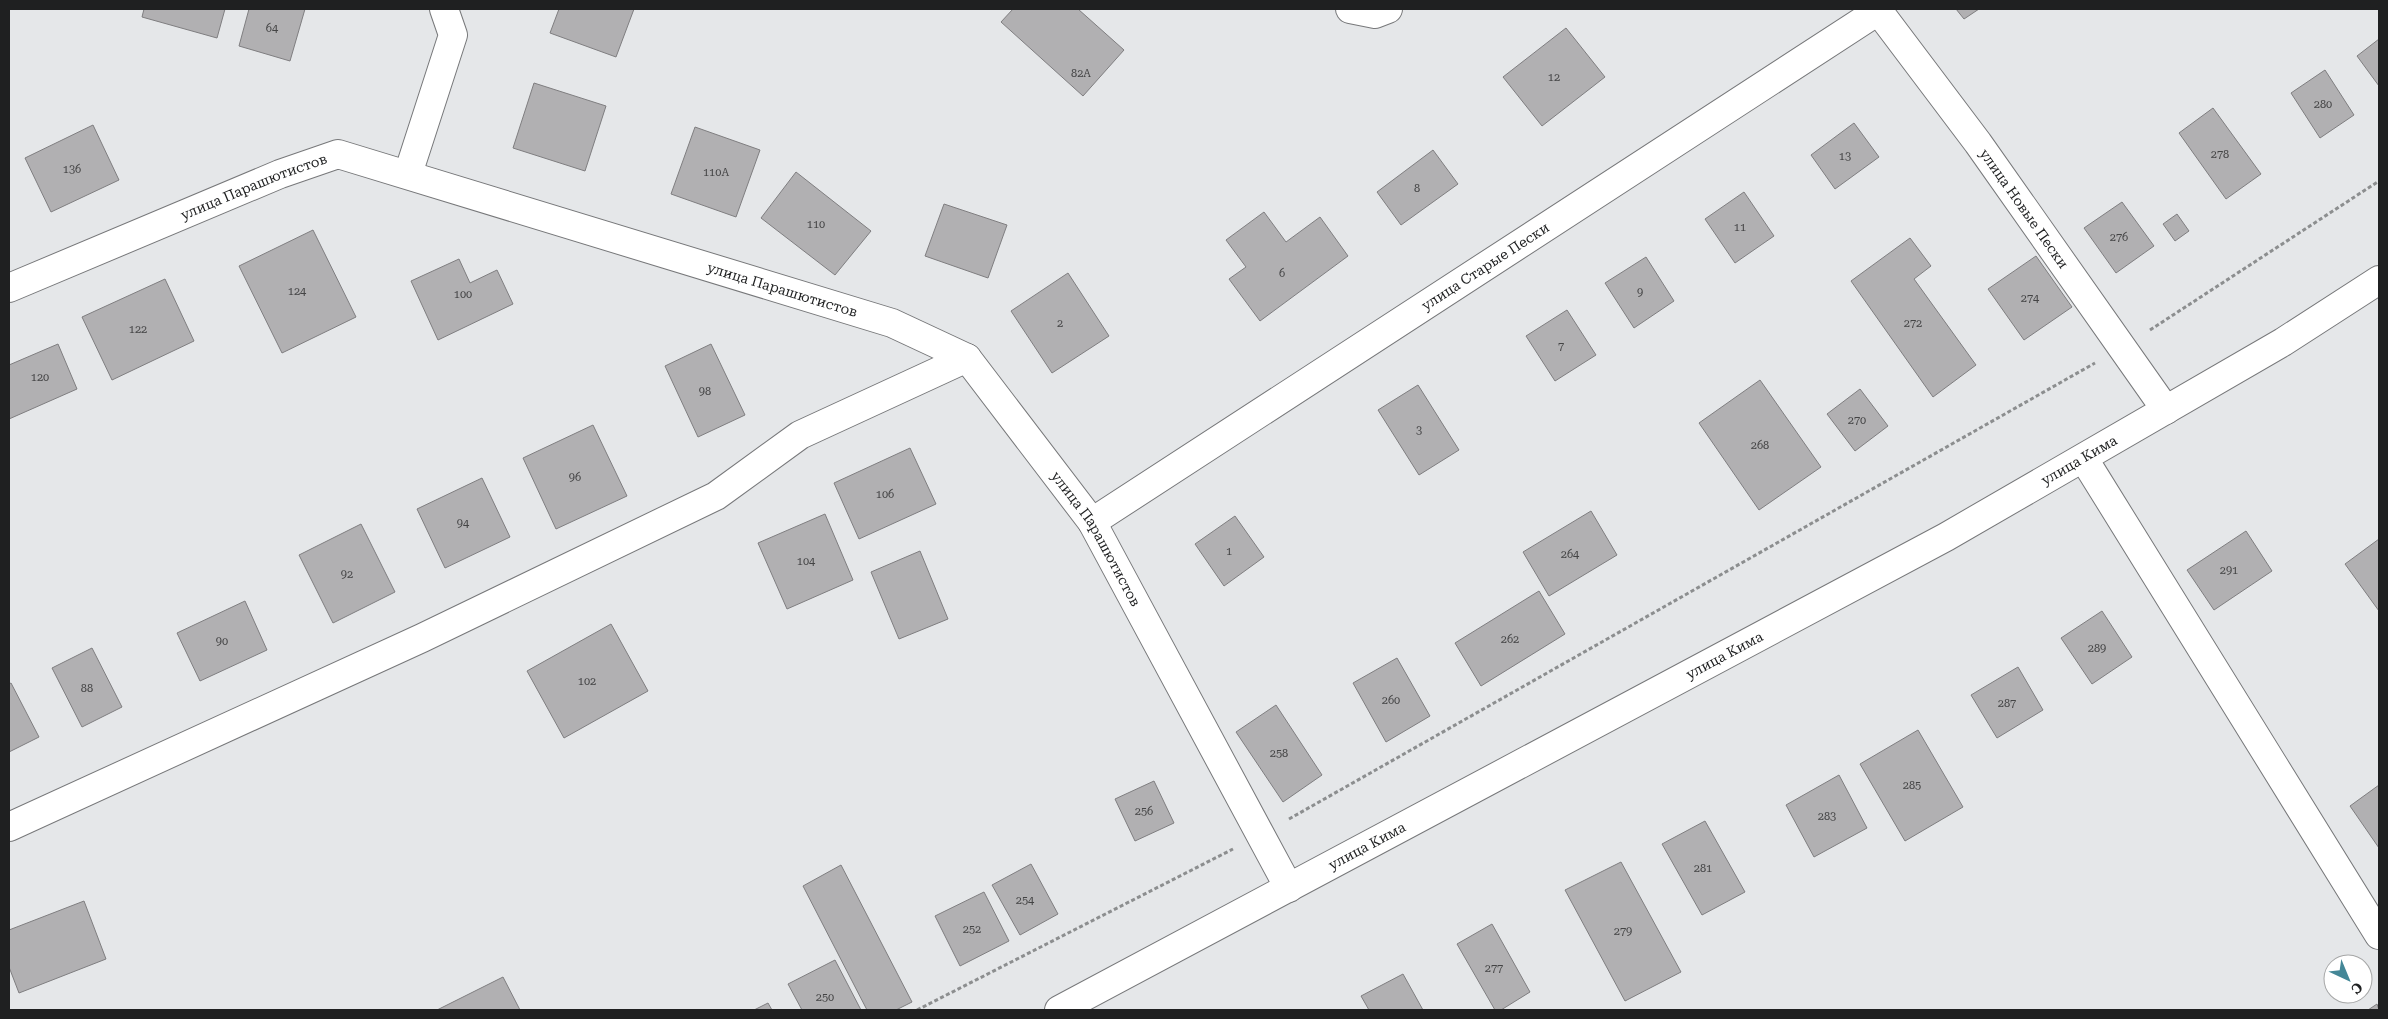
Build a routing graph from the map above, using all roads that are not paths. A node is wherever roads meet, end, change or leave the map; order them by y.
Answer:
1 (444, 9) edge
2 (1350, 9) edge
3 (1388, 9) edge
4 (1878, 10) edge
5 (408, 174) junction
6 (2379, 280) edge
7 (9, 288) edge
8 (967, 358) junction
9 (2166, 410) junction
10 (2084, 459) junction
11 (1092, 522) junction
12 (9, 827) edge
13 (1289, 888) junction
14 (2379, 935) edge
15 (1059, 1010) edge

1 - 5 street
2 - 3 street
4 - 9 street, улица Новые Пески
4 - 11 street, улица Старые Пески
5 - 7 street, улица Парашютистов
5 - 8 street, улица Парашютистов
6 - 9 street, улица Кима
8 - 11 street, улица Парашютистов
8 - 12 street
9 - 10 street, улица Кима
10 - 13 street, улица Кима
10 - 14 street
11 - 13 street, улица Парашютистов
13 - 15 street, улица Кима

